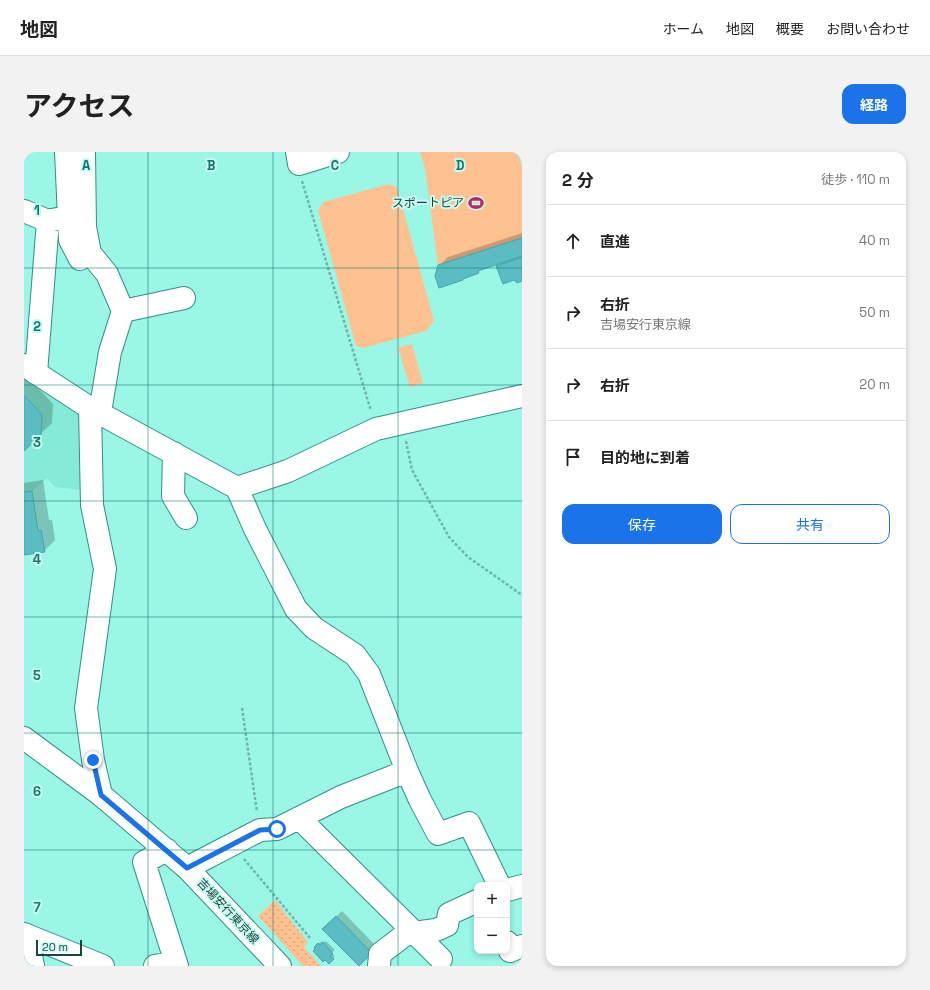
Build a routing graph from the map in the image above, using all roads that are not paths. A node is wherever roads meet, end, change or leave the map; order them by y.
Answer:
1 (66, 152) edge
2 (84, 152) edge
3 (338, 152) edge
4 (298, 158) edge
5 (24, 212) edge
6 (58, 219) junction
7 (90, 253) junction
8 (184, 298) dead end
9 (123, 311) junction
10 (30, 369) edge
11 (522, 396) edge
12 (95, 410) junction
13 (174, 453) junction
14 (238, 488) junction
15 (186, 518) dead end
16 (24, 738) edge
17 (407, 771) junction
18 (101, 795) junction
19 (299, 818) junction
20 (167, 850) junction
21 (187, 868) junction
22 (497, 882) edge
23 (522, 886) edge
24 (510, 889) edge
25 (474, 902) edge
26 (415, 933) junction
27 (26, 935) edge
28 (522, 946) edge
29 (510, 951) edge
30 (441, 959) dead end
31 (169, 965) edge
32 (380, 965) edge
33 (33, 966) edge
34 (103, 966) edge
35 (280, 966) edge

1 - 6 street
2 - 7 street
3 - 4 street
5 - 6 street
6 - 7 street
6 - 10 street
7 - 9 street
8 - 9 street
9 - 12 street
10 - 12 street
11 - 14 street
12 - 13 street
12 - 18 street
13 - 14 street
13 - 15 street
14 - 17 street
16 - 18 street, 吉場安行東京線
17 - 19 street
17 - 22 street
18 - 20 street, 吉場安行東京線
19 - 21 street
19 - 26 street
20 - 21 street, 吉場安行東京線
20 - 31 street
21 - 35 street, 吉場安行東京線
23 - 24 street
25 - 26 street
26 - 30 street
26 - 32 street
27 - 33 street
27 - 34 street
28 - 29 street

